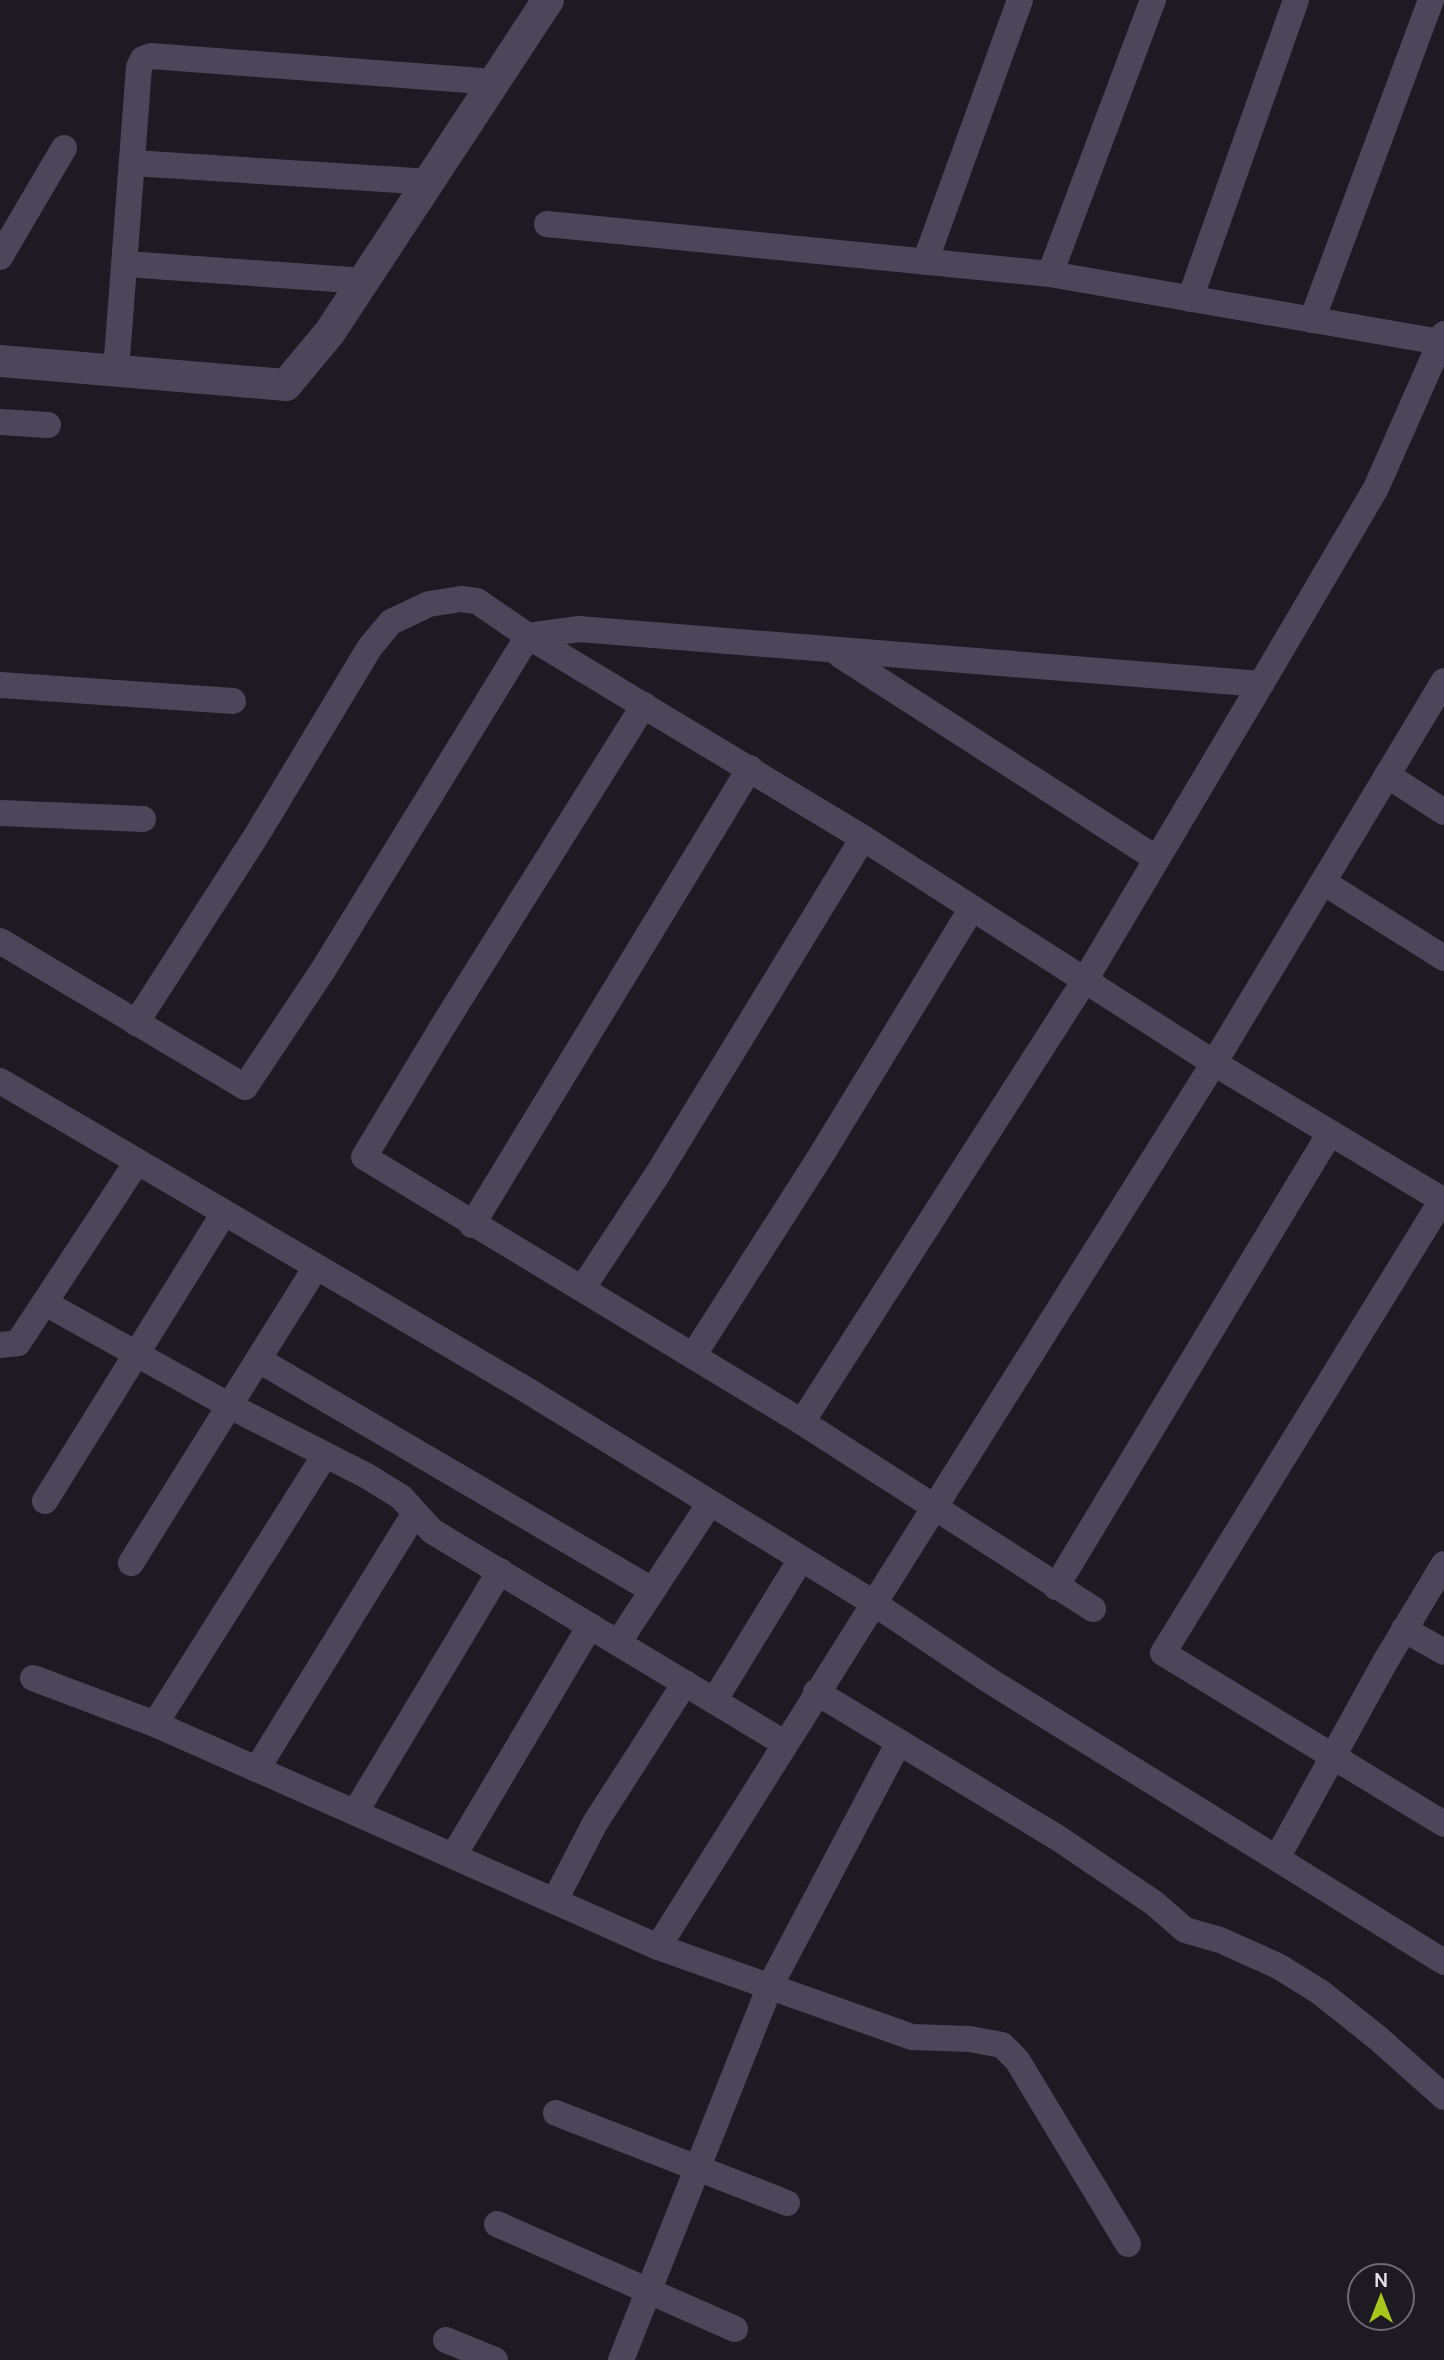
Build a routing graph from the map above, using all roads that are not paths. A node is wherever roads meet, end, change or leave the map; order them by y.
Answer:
1 (548, 0) edge
2 (1020, 0) edge
3 (1153, 0) edge
4 (1296, 0) edge
5 (1431, 0) edge
6 (495, 82) junction
7 (64, 148) dead end
8 (133, 163) junction
9 (431, 182) junction
10 (547, 224) dead end
11 (0, 257) edge
12 (925, 262) junction
13 (126, 264) junction
14 (1050, 274) junction
15 (364, 281) junction
16 (1190, 299) junction
17 (1312, 320) junction
18 (1442, 338) edge
19 (0, 361) edge
20 (116, 371) junction
21 (0, 422) edge
22 (48, 425) dead end
23 (528, 636) junction
24 (836, 652) junction
25 (1444, 681) edge
26 (1261, 684) junction
27 (0, 685) edge
28 (233, 701) dead end
29 (644, 705) junction
30 (750, 768) junction
31 (1387, 775) junction
32 (1444, 812) edge
33 (0, 813) edge
34 (143, 819) dead end
35 (863, 838) junction
36 (1157, 859) junction
37 (1323, 882) junction
38 (972, 908) junction
39 (0, 941) edge
40 (1444, 958) edge
41 (1085, 981) junction
42 (136, 1023) junction
43 (1214, 1063) junction
44 (0, 1081) edge
45 (1330, 1133) junction
46 (136, 1162) junction
47 (1443, 1201) edge
48 (224, 1213) junction
49 (472, 1225) junction
50 (316, 1267) junction
51 (582, 1289) junction
52 (45, 1303) junction
53 (0, 1345) edge
54 (138, 1355) junction
55 (693, 1356) junction
56 (258, 1360) junction
57 (230, 1406) junction
58 (802, 1422) junction
59 (325, 1455) junction
60 (45, 1502) dead end
61 (710, 1503) junction
62 (933, 1506) junction
63 (415, 1513) junction
64 (801, 1559) junction
65 (131, 1563) dead end
66 (1444, 1564) edge
67 (500, 1571) junction
68 (1056, 1587) junction
69 (652, 1590) junction
70 (872, 1602) junction
71 (1093, 1609) dead end
72 (590, 1626) junction
73 (1404, 1629) junction
74 (618, 1643) junction
75 (1444, 1652) edge
76 (33, 1678) dead end
77 (685, 1683) junction
78 (816, 1692) junction
79 (714, 1701) junction
80 (155, 1724) junction
81 (899, 1742) junction
82 (784, 1743) junction
83 (1334, 1757) junction
84 (257, 1769) junction
85 (356, 1811) junction
86 (1444, 1824) edge
87 (454, 1855) junction
88 (1277, 1858) junction
89 (555, 1900) junction
90 (658, 1947) junction
91 (1444, 1962) edge
92 (770, 1986) junction
93 (1444, 2097) edge
94 (556, 2113) dead end
95 (698, 2168) junction
96 (786, 2203) dead end
97 (496, 2224) dead end
98 (1128, 2245) dead end
99 (650, 2293) junction
100 (736, 2329) dead end
101 (446, 2340) dead end
102 (495, 2360) edge
103 (621, 2360) edge

1 - 6 street
2 - 12 street
3 - 14 street
4 - 16 street
5 - 17 street
6 - 8 street
6 - 9 street
7 - 11 street
8 - 9 street
8 - 13 street
9 - 15 street
10 - 12 street
12 - 14 street
13 - 15 street
13 - 20 street
14 - 16 street
15 - 20 street
16 - 17 street
17 - 18 street
18 - 26 street
19 - 20 street
21 - 22 street
23 - 24 street
23 - 29 street
23 - 42 street
23 - 42 street
24 - 26 street
24 - 36 street
25 - 31 street
26 - 36 street
27 - 28 street
29 - 30 street
29 - 49 street
30 - 35 street
30 - 49 street
31 - 32 street
31 - 37 street
33 - 34 street
35 - 38 street
35 - 51 street
36 - 41 street
37 - 40 street
37 - 43 street
38 - 41 street
38 - 55 street
39 - 42 street
41 - 43 street
41 - 58 street
43 - 45 street
43 - 62 street
44 - 46 street
45 - 47 street
45 - 68 street
46 - 48 street
46 - 52 street
47 - 83 street
48 - 50 street
48 - 54 street
49 - 51 street
50 - 56 street
50 - 61 street
51 - 55 street
52 - 53 street
52 - 54 street
54 - 57 street
54 - 60 street
55 - 58 street
56 - 57 street
56 - 69 street
57 - 59 street
57 - 65 street
58 - 62 street
59 - 63 street
59 - 80 street
61 - 64 street
61 - 69 street
62 - 68 street
62 - 70 street
63 - 67 street
63 - 84 street
64 - 70 street
64 - 79 street
66 - 73 street
67 - 72 street
67 - 85 street
68 - 71 street
69 - 74 street
70 - 78 street
70 - 88 street
72 - 74 street
72 - 87 street
73 - 75 street
73 - 83 street
74 - 77 street
76 - 80 street
77 - 79 street
77 - 89 street
78 - 81 street
78 - 82 street
79 - 82 street
80 - 84 street
81 - 92 street
81 - 93 street
82 - 90 street
83 - 86 street
83 - 88 street
84 - 85 street
85 - 87 street
87 - 89 street
88 - 91 street
89 - 90 street
90 - 92 street
92 - 95 street
92 - 98 street
94 - 95 street
95 - 96 street
95 - 99 street
97 - 99 street
99 - 100 street
99 - 103 street
101 - 102 street

